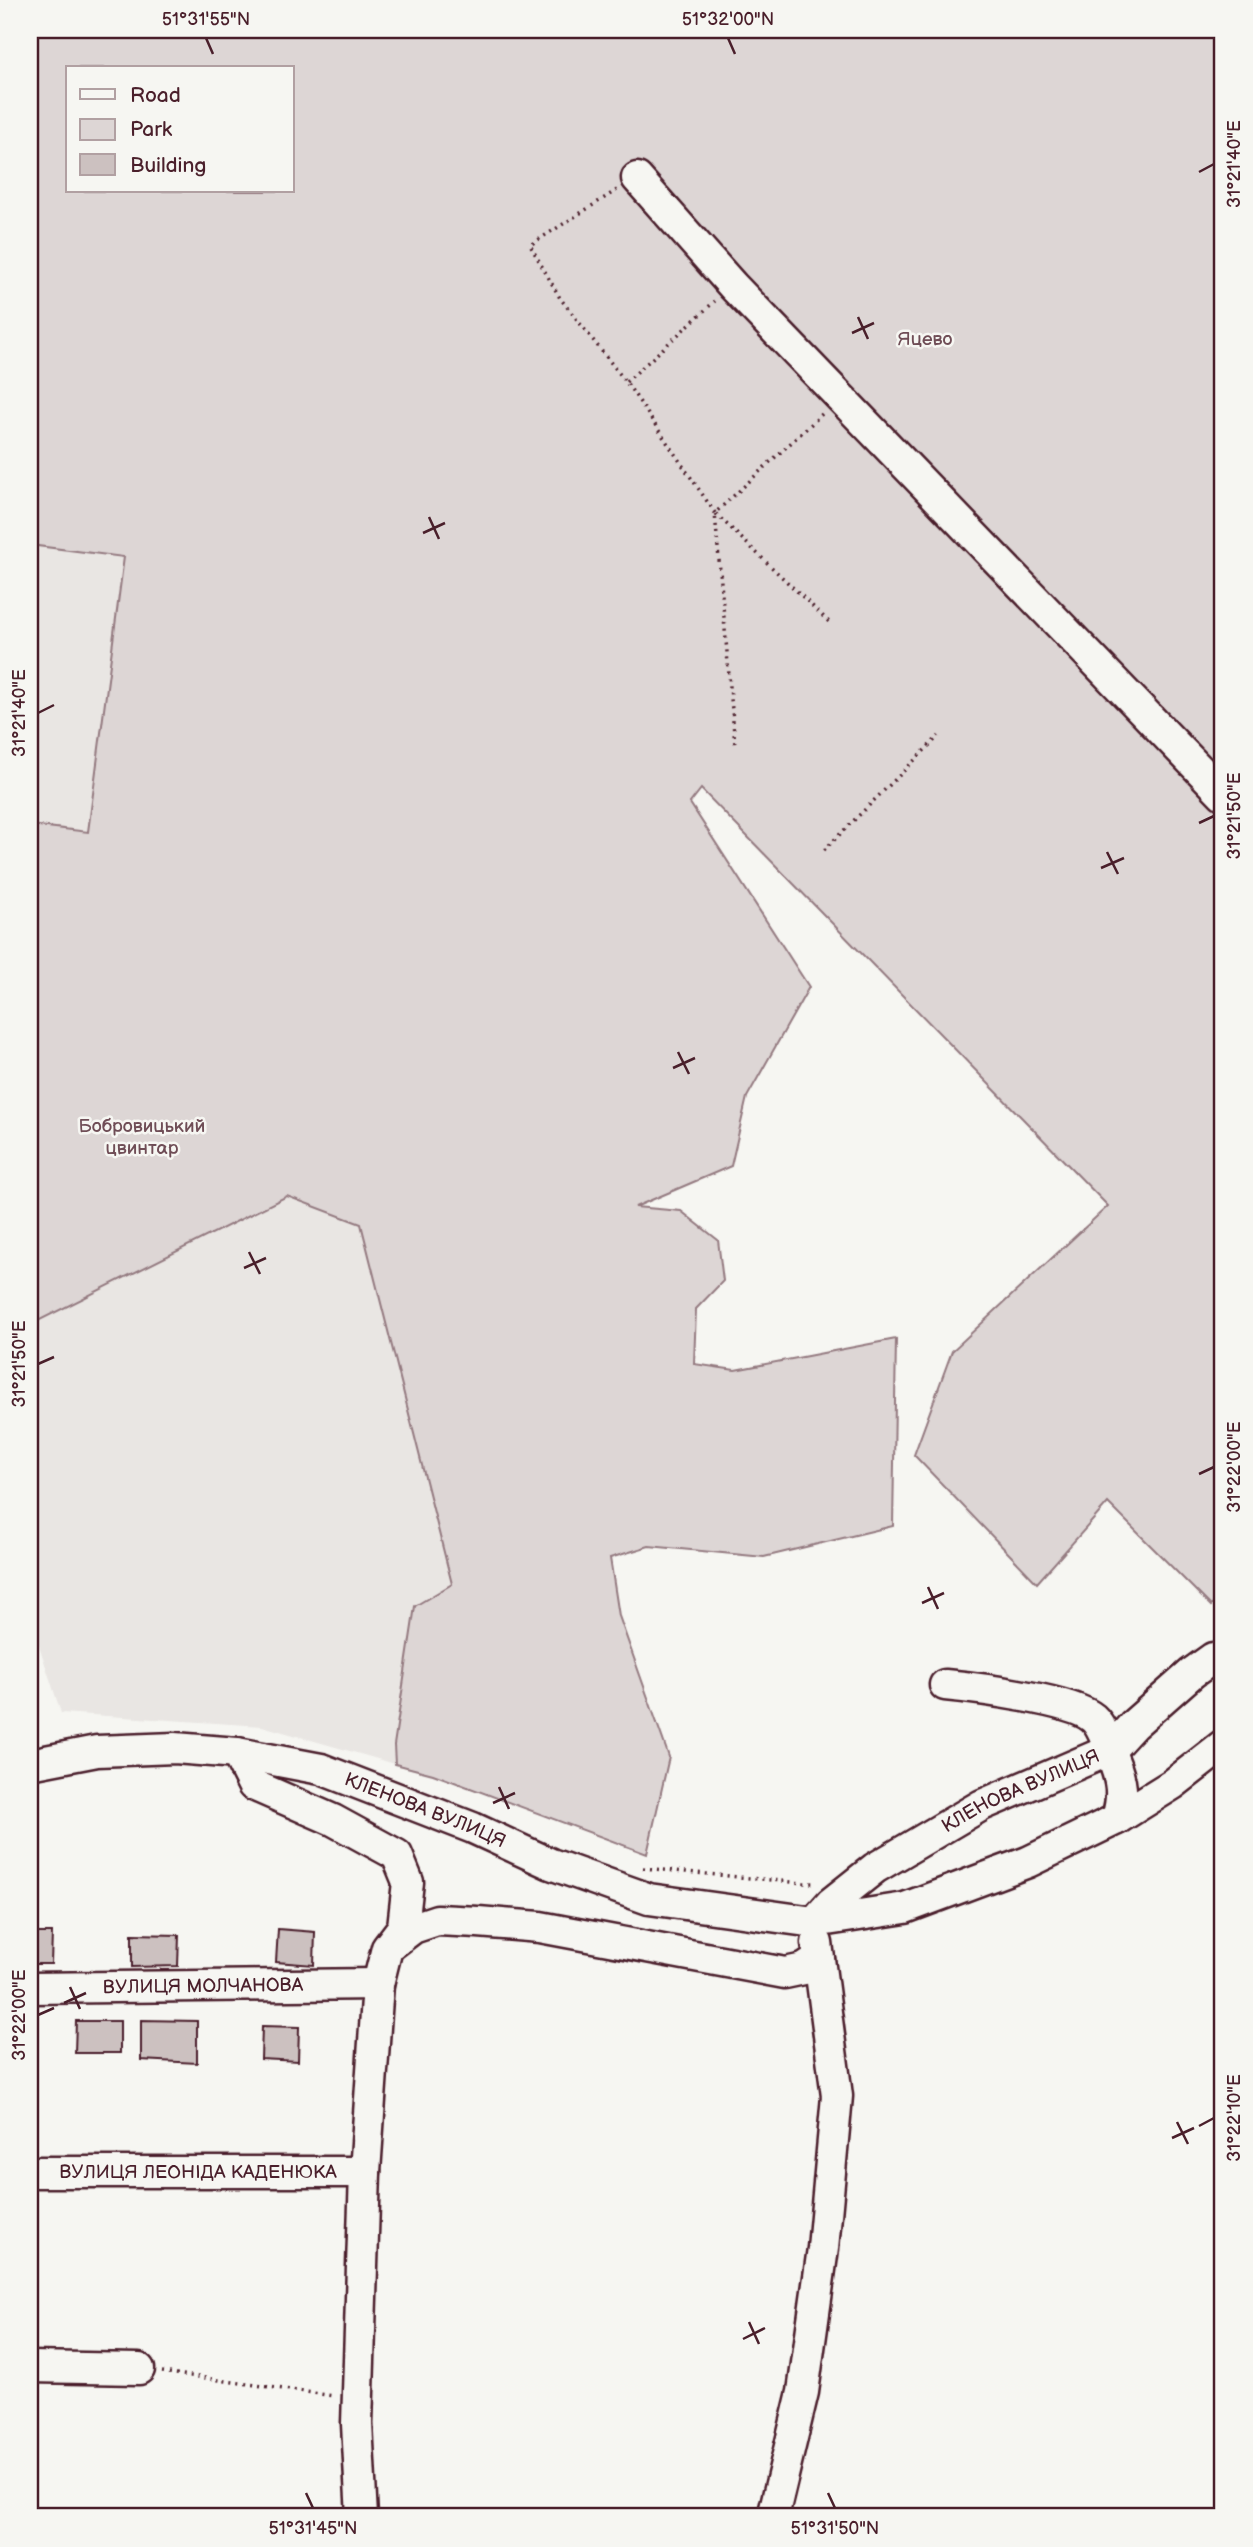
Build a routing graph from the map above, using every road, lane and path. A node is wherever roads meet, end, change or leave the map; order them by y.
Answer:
1 (636, 178) joint
2 (733, 286) junction
3 (626, 382) junction
4 (840, 397) junction
5 (715, 513) junction
6 (829, 622) dead end
7 (939, 736) dead end
8 (735, 745) dead end
9 (1223, 794) edge
10 (824, 850) dead end
11 (1220, 1659) edge
12 (945, 1685) dead end
13 (1223, 1745) edge
14 (1110, 1750) junction
15 (237, 1753) junction
16 (30, 1764) edge
17 (1117, 1819) junction
18 (814, 1922) junction
19 (387, 1948) junction
20 (819, 1959) junction
21 (378, 1984) junction
22 (30, 1988) edge
23 (30, 2172) edge
24 (365, 2172) junction
25 (30, 2367) edge
26 (139, 2369) joint
27 (359, 2399) junction
28 (362, 2517) edge
29 (773, 2517) edge

1 - 2 street
1 - 3 path
2 - 3 path
2 - 4 street
3 - 5 path
4 - 5 path
4 - 9 street
5 - 6 path
5 - 8 path
7 - 10 path
11 - 14 street, КЛЕНОВА ВУЛИЦЯ
12 - 14 street
13 - 17 street, КЛЕНОВА ВУЛИЦЯ
14 - 17 street
14 - 18 street, КЛЕНОВА ВУЛИЦЯ
15 - 16 street, КЛЕНОВА ВУЛИЦЯ
15 - 18 street, КЛЕНОВА ВУЛИЦЯ
15 - 19 street
17 - 18 street, КЛЕНОВА ВУЛИЦЯ
18 - 20 street
19 - 20 street
19 - 21 street
20 - 29 street
21 - 22 street, ВУЛИЦЯ МОЛЧАНОВА
21 - 24 street
23 - 24 street, ВУЛИЦЯ ЛЕОНІДА КАДЕНЮКА
24 - 27 street
25 - 26 street
26 - 27 path
27 - 28 street

